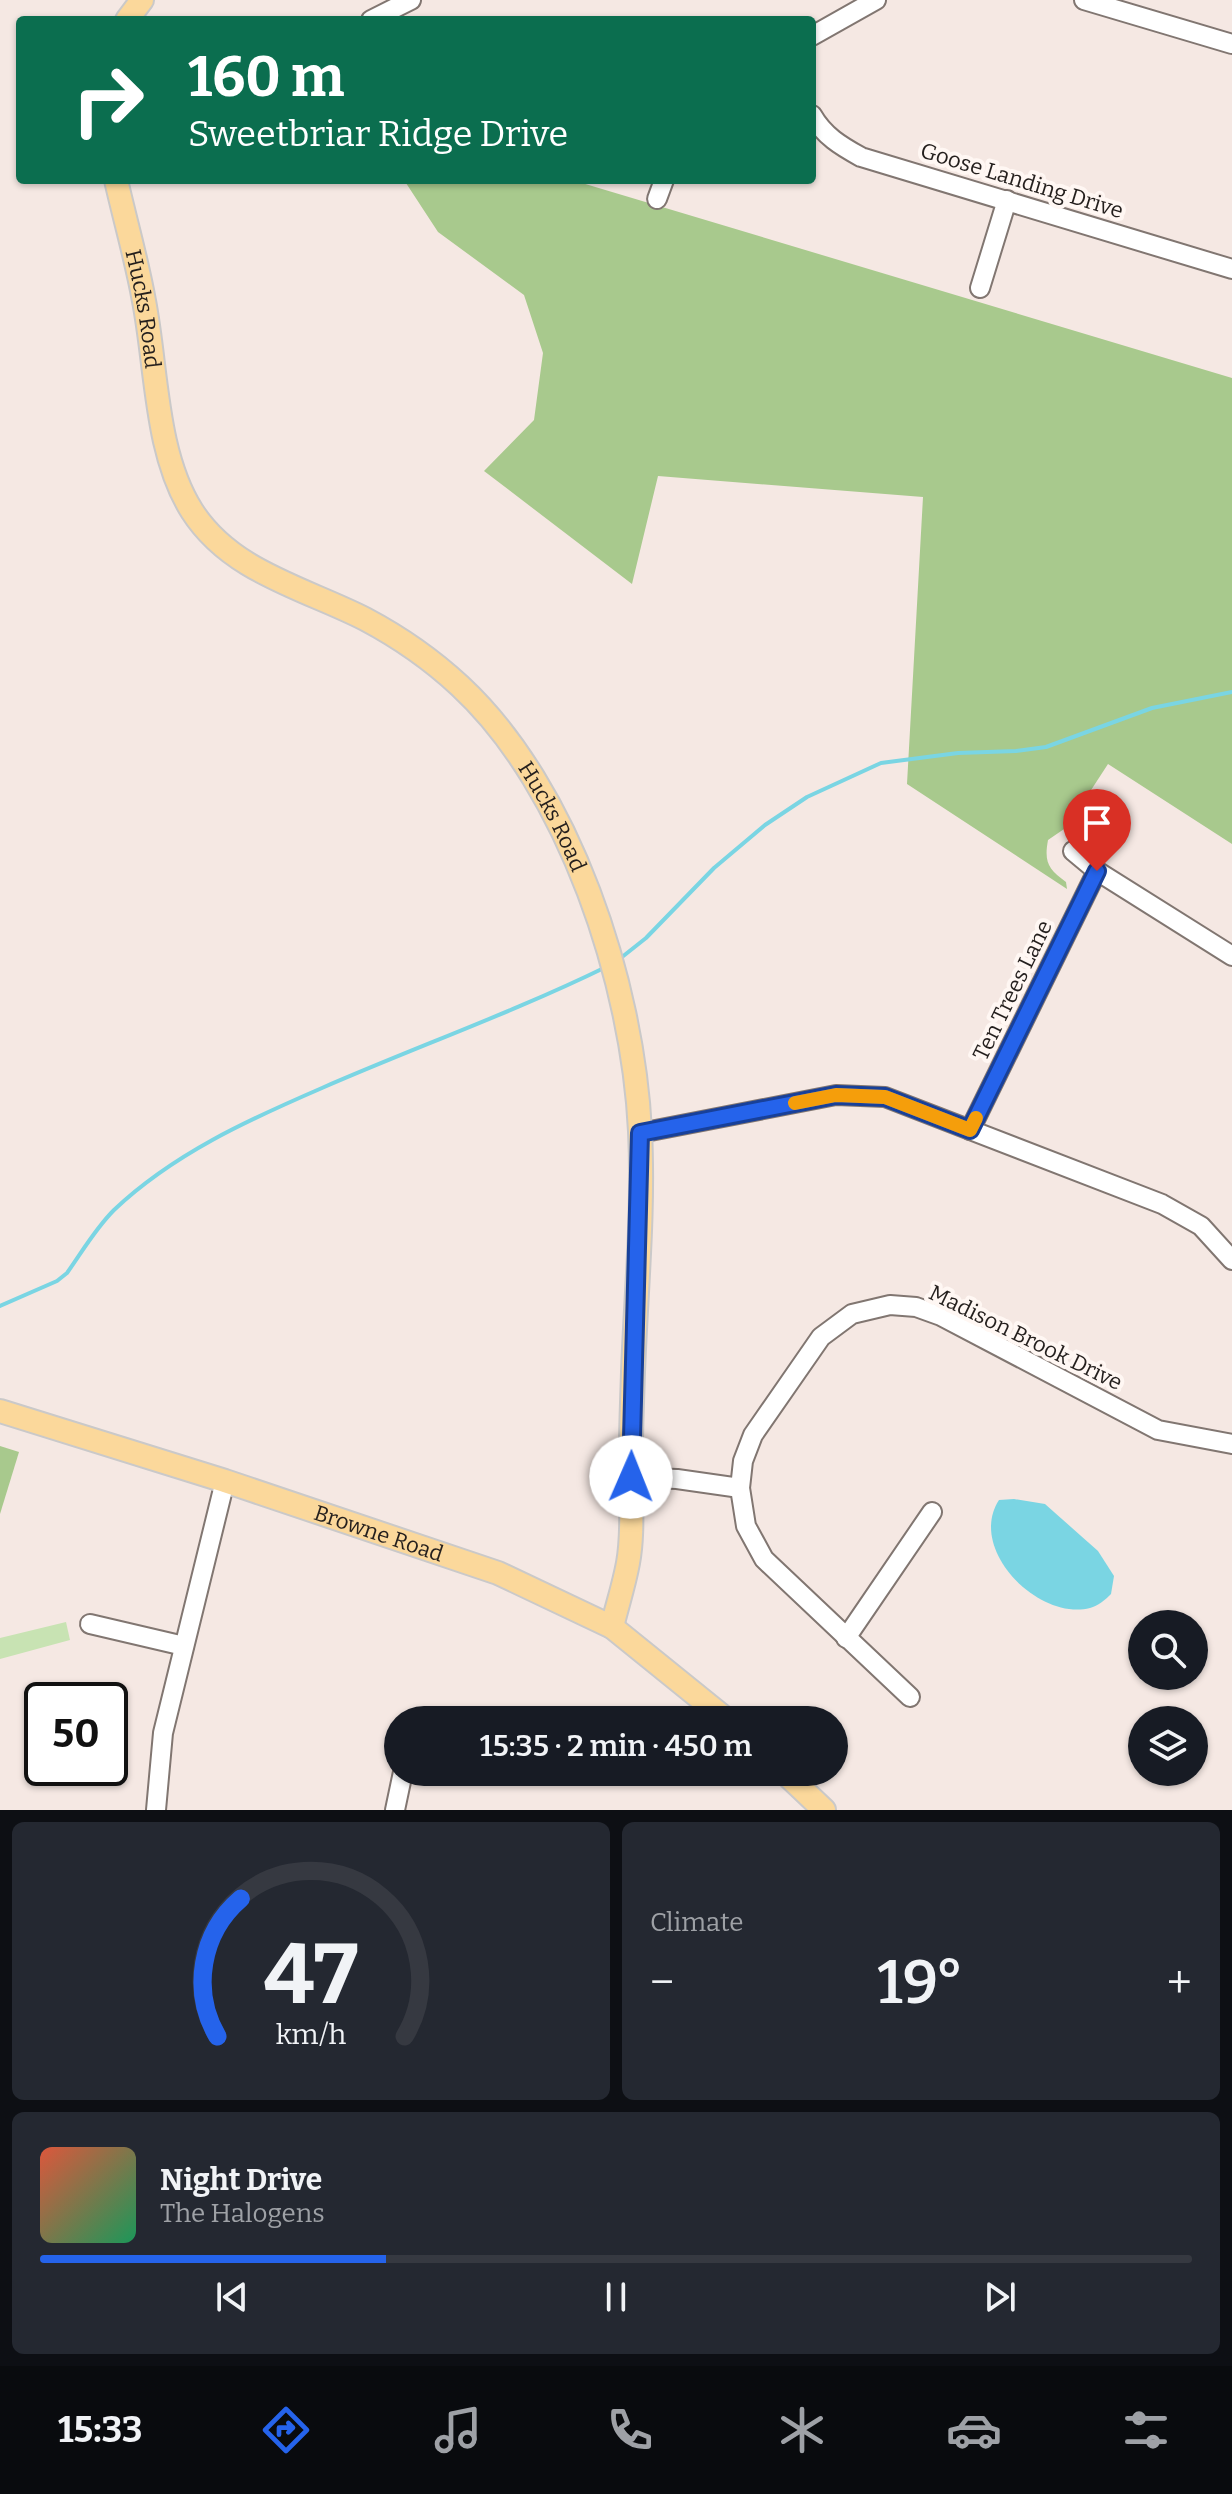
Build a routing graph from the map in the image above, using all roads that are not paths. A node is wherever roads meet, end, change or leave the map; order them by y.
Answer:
1 (411, 0) edge
2 (876, 0) edge
3 (1084, 0) edge
4 (379, 16) edge
5 (816, 34) edge
6 (1232, 44) edge
7 (816, 122) edge
8 (117, 184) edge
9 (663, 184) edge
10 (657, 199) dead end
11 (1007, 200) junction
12 (1232, 269) edge
13 (980, 288) dead end
14 (1073, 851) dead end
15 (1097, 871) junction
16 (1232, 956) edge
17 (970, 1130) junction
18 (640, 1133) junction
19 (1232, 1260) edge
20 (0, 1411) edge
21 (1232, 1444) edge
22 (631, 1477) junction
23 (225, 1481) junction
24 (740, 1488) junction
25 (932, 1512) dead end
26 (90, 1624) dead end
27 (612, 1627) junction
28 (846, 1638) junction
29 (184, 1646) junction
30 (910, 1697) dead end
31 (710, 1706) edge
32 (400, 1786) edge
33 (799, 1786) edge
34 (156, 1810) edge
35 (395, 1810) edge
36 (824, 1810) edge

1 - 4 street
2 - 5 street
3 - 6 street
7 - 11 street, Goose Landing Drive
8 - 18 main road, Hucks Road
9 - 10 street
11 - 12 street, Goose Landing Drive
11 - 13 street
14 - 15 street
15 - 16 street
15 - 17 street, Ten Trees Lane
17 - 18 street
17 - 19 street
18 - 22 main road, Hucks Road
20 - 23 main road, Browne Road
21 - 24 street, Madison Brook Drive
22 - 24 street
22 - 27 main road, Hucks Road
23 - 27 main road, Browne Road
23 - 29 street
24 - 28 street, Madison Brook Drive
25 - 28 street
26 - 29 street
27 - 31 main road, Browne Road
28 - 30 street, Madison Brook Drive
29 - 34 street
32 - 35 street
33 - 36 main road

